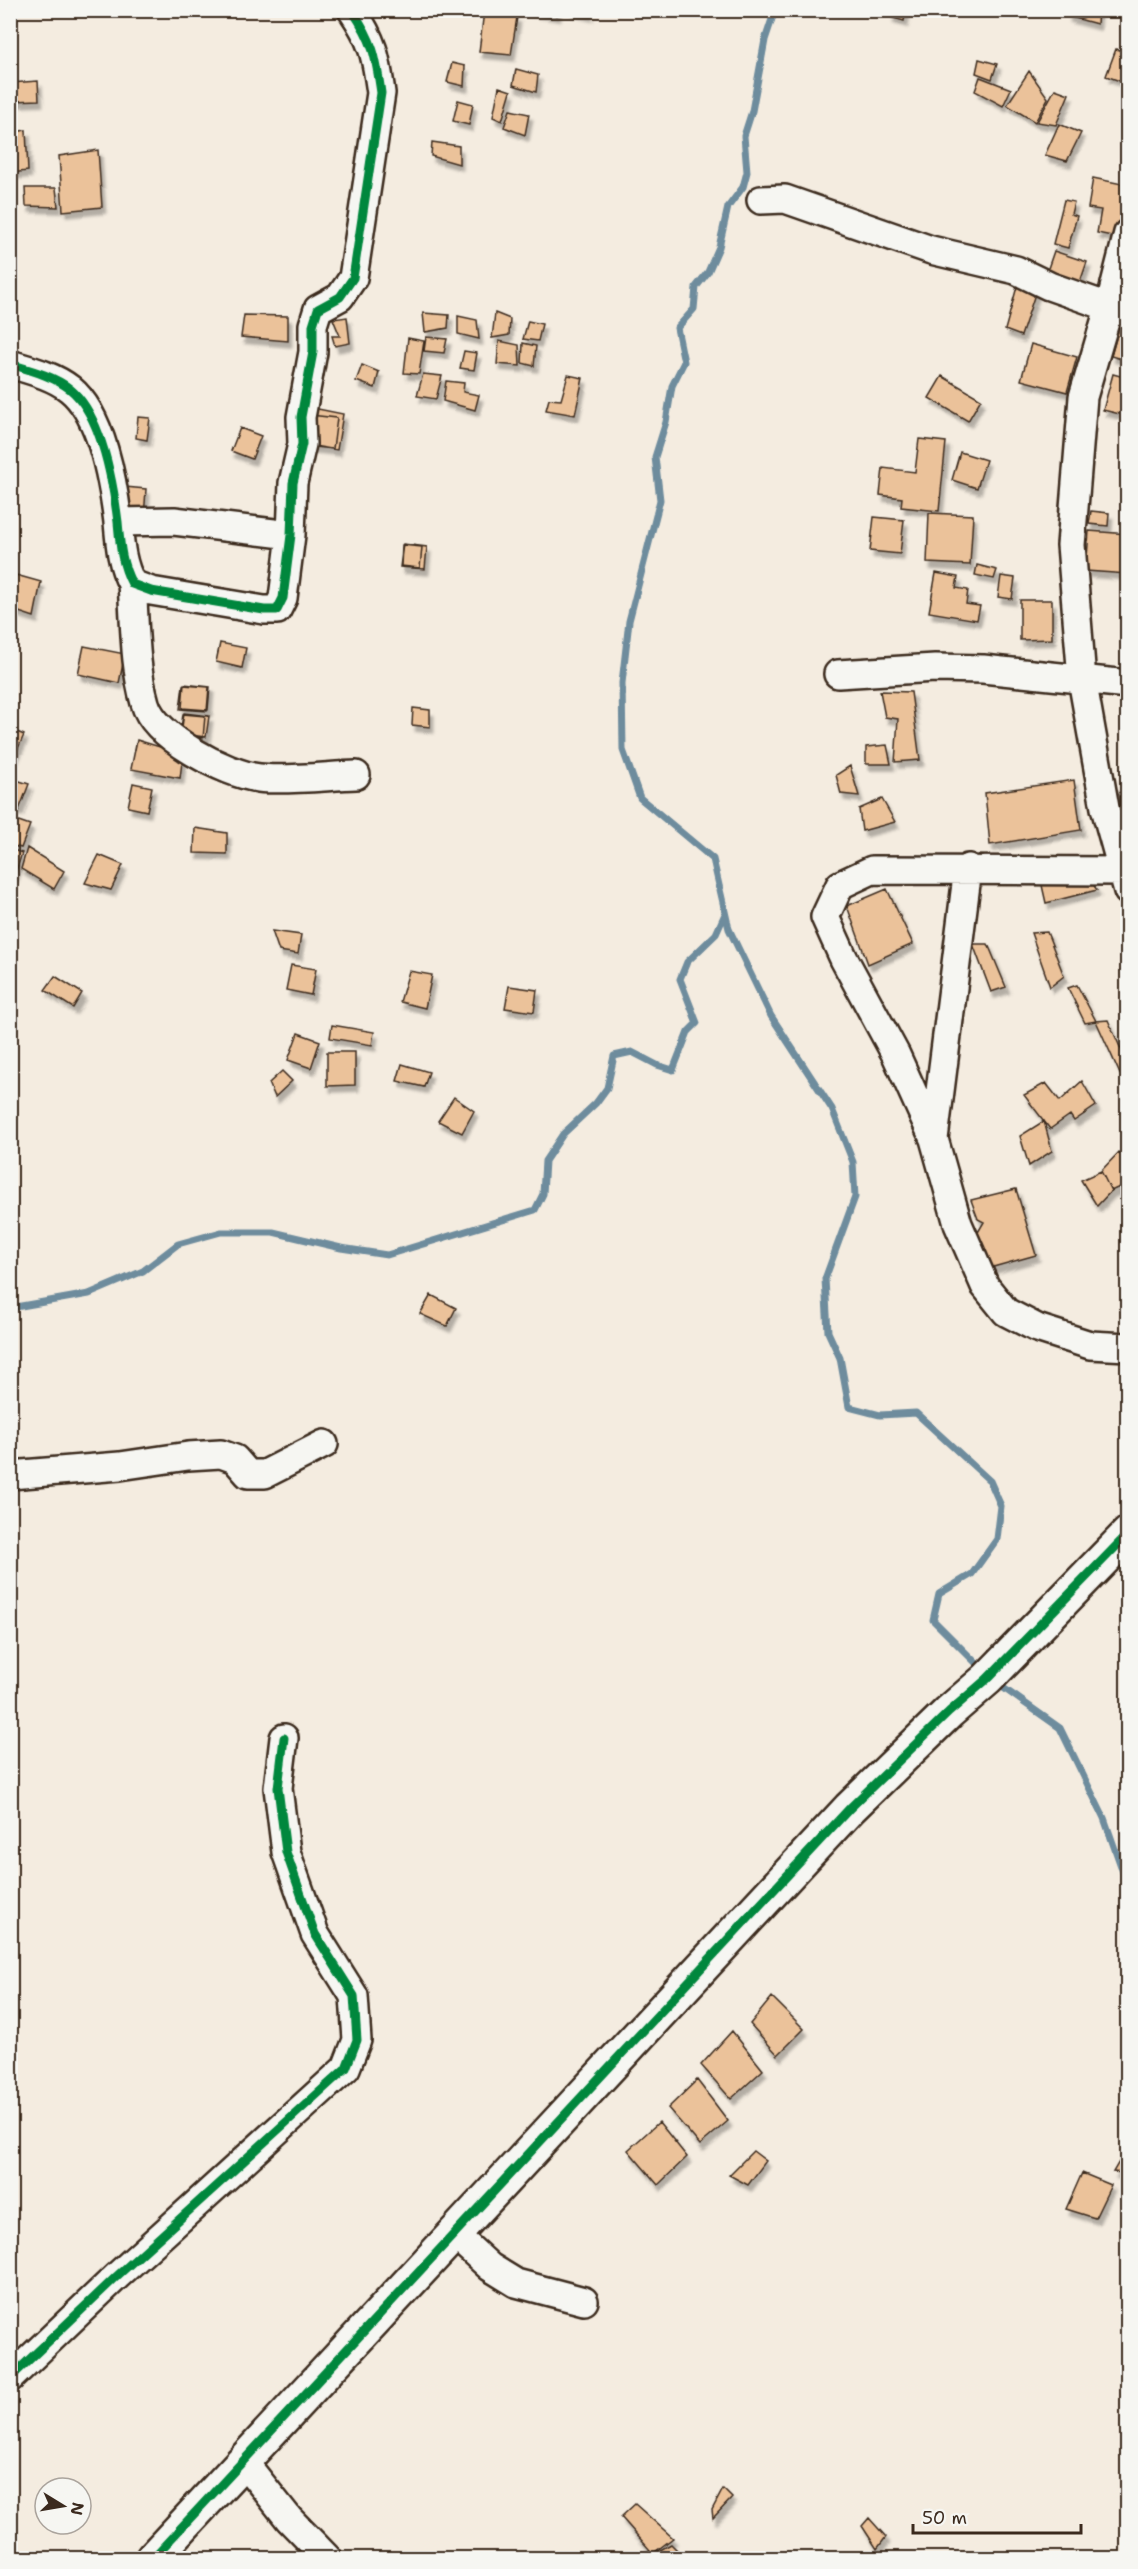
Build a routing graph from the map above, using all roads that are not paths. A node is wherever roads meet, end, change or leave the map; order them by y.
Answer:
1 (352, 10) edge
2 (761, 200) dead end
3 (1128, 233) edge
4 (1118, 311) edge
5 (10, 364) edge
6 (117, 522) junction
7 (291, 535) junction
8 (132, 584) junction
9 (838, 674) dead end
10 (1083, 679) junction
11 (1128, 684) edge
12 (356, 775) dead end
13 (968, 868) junction
14 (1125, 878) edge
15 (934, 1139) junction
16 (1128, 1347) edge
17 (324, 1444) dead end
18 (10, 1475) edge
19 (1128, 1534) edge
20 (284, 1738) dead end
21 (454, 2234) junction
22 (584, 2301) dead end
23 (10, 2378) edge
24 (243, 2462) junction
25 (153, 2559) edge
26 (327, 2559) edge

1 - 7 street
2 - 4 street
3 - 4 street
4 - 10 street
5 - 6 street
6 - 7 street
6 - 8 street
7 - 8 street
8 - 12 street
9 - 10 street
10 - 11 street
10 - 14 street
13 - 14 street
13 - 15 street
13 - 15 street
15 - 16 street
17 - 18 street
19 - 21 street
20 - 23 street
21 - 22 street
21 - 24 street
24 - 25 street
24 - 26 street

